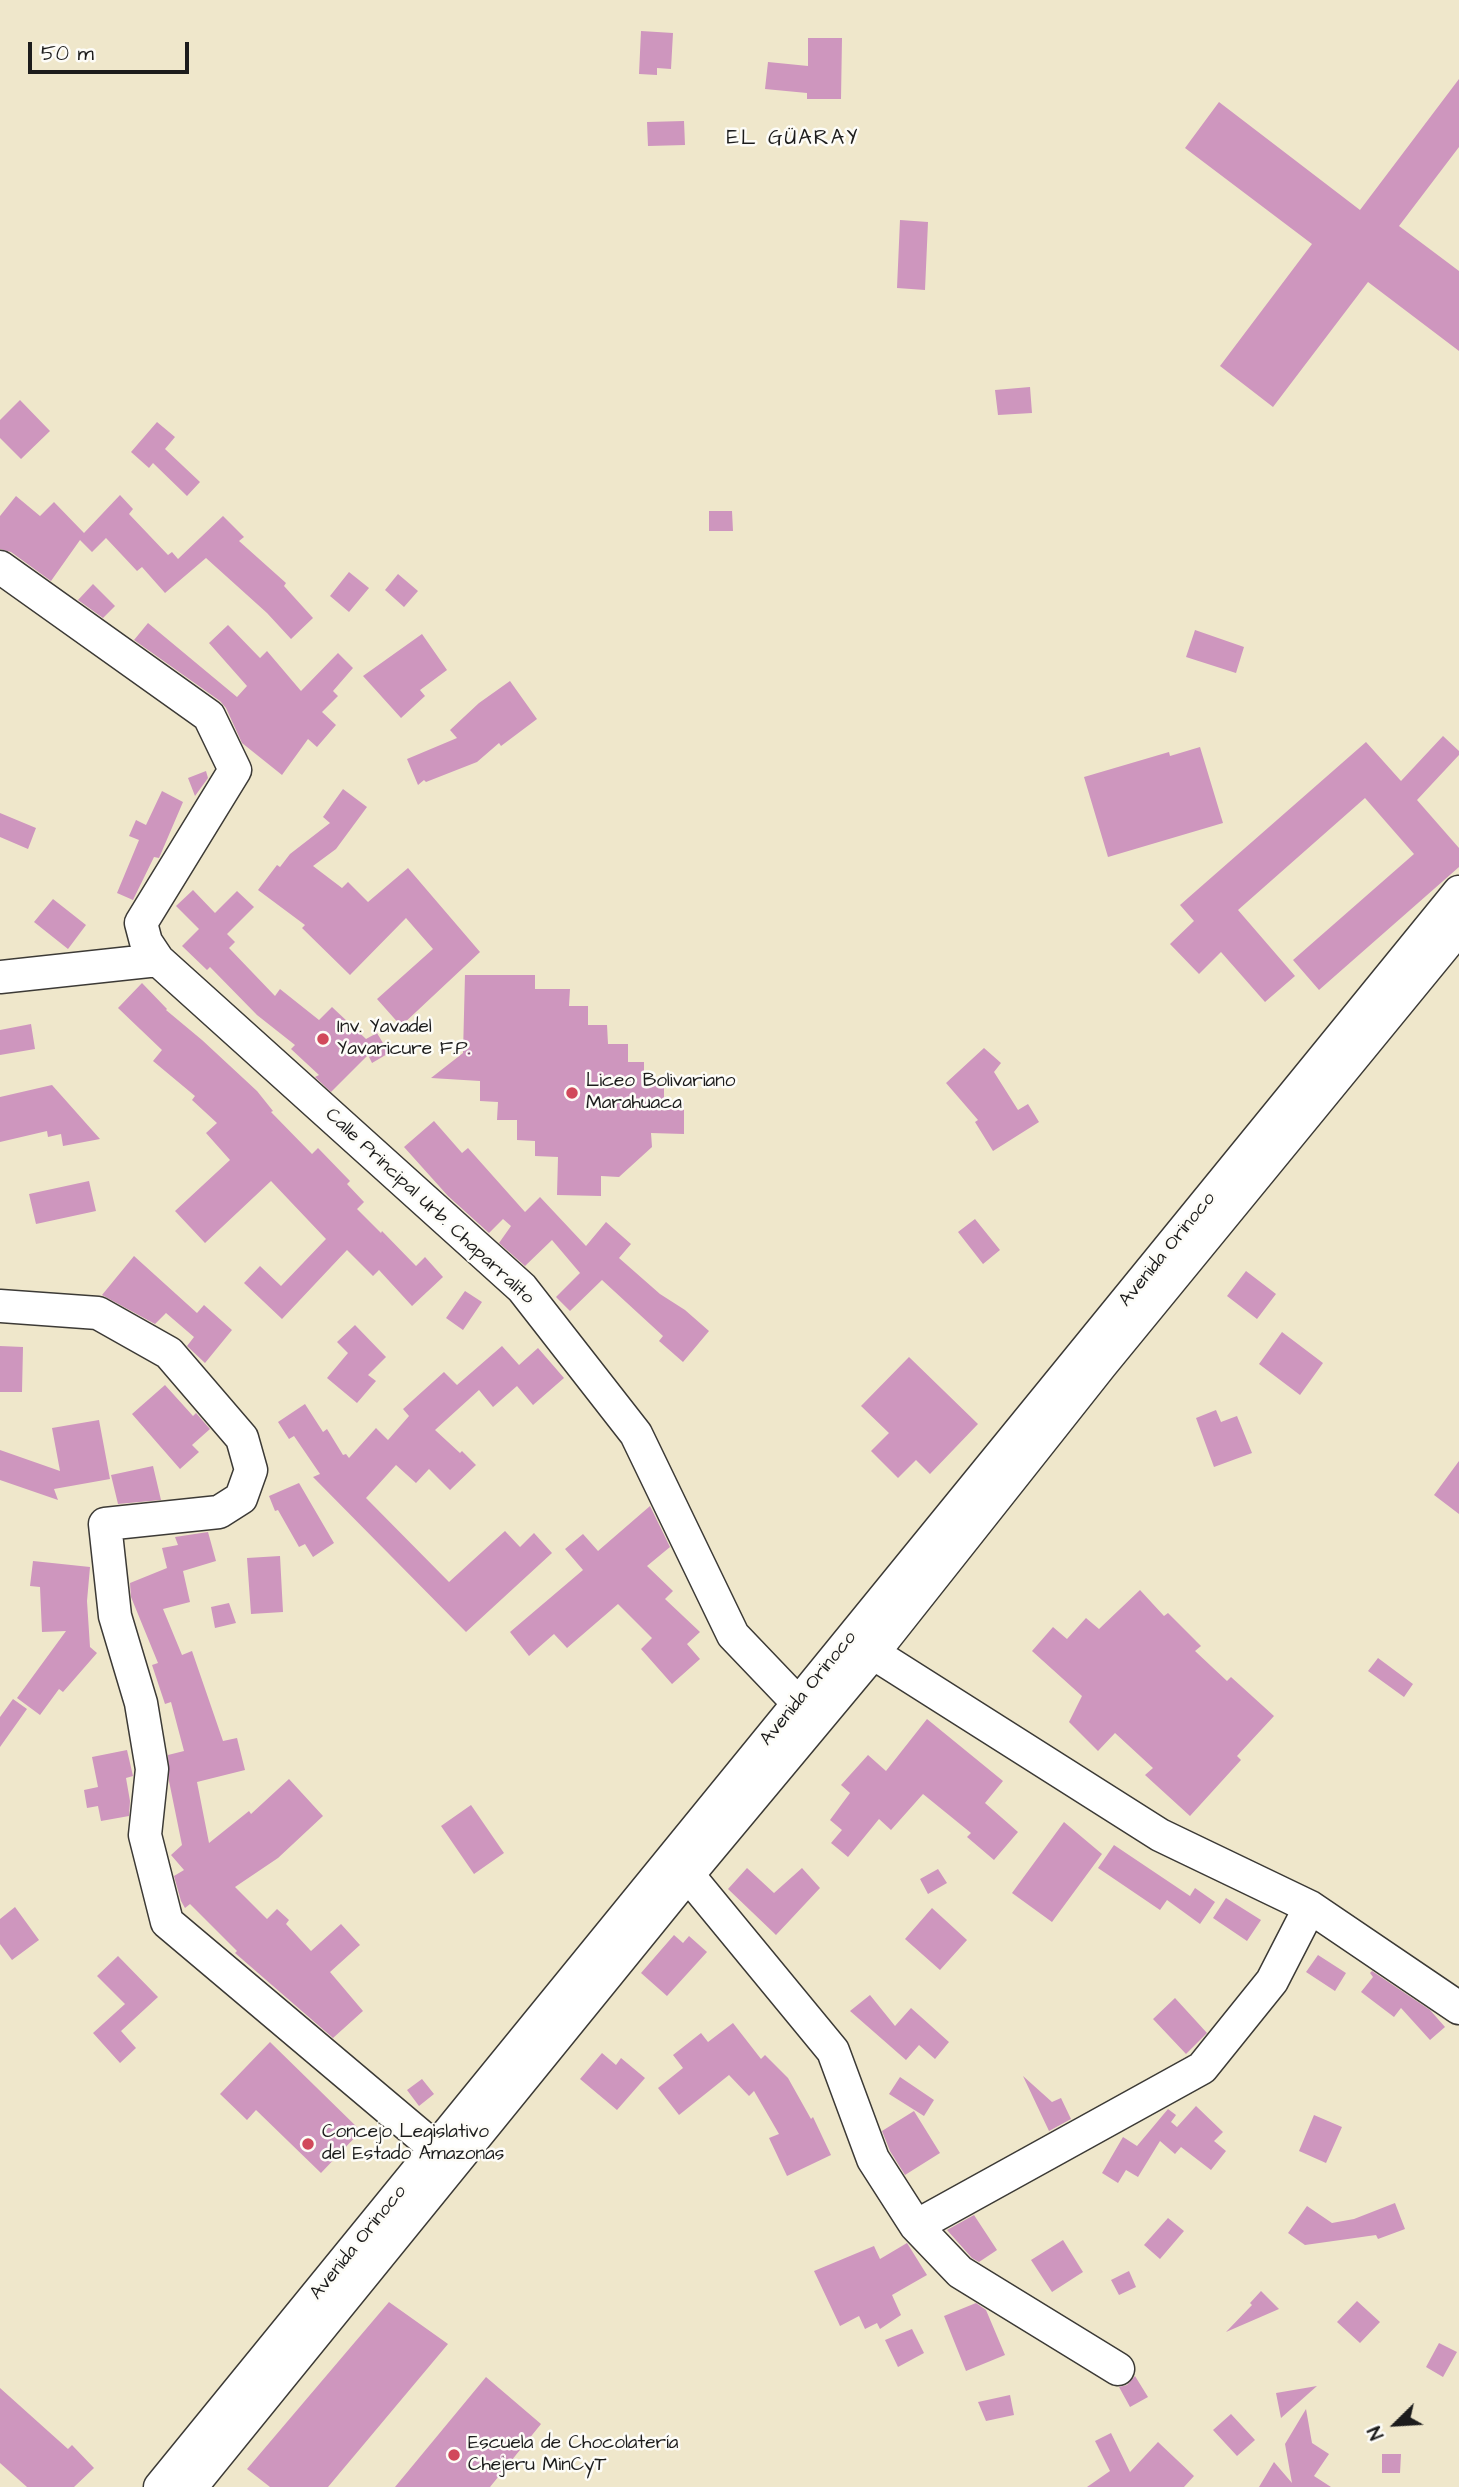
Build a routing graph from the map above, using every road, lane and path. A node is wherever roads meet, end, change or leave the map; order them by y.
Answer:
1 (0, 567) edge
2 (1459, 892) edge
3 (1459, 928) edge
4 (158, 960) junction
5 (0, 977) edge
6 (0, 1306) edge
7 (873, 1653) junction
8 (809, 1711) junction
9 (688, 1875) junction
10 (1310, 1907) junction
11 (1459, 2008) edge
12 (435, 2148) junction
13 (916, 2226) junction
14 (1118, 2369) dead end
15 (160, 2487) edge
16 (191, 2487) edge

1 - 4 street
2 - 8 street, Avenida Orinoco
3 - 7 street, Avenida Orinoco
4 - 5 street
4 - 8 street, Calle Principal Urb. Chaparralito
6 - 12 street
7 - 8 street, Avenida Orinoco
7 - 10 street
8 - 9 street, Avenida Orinoco
8 - 12 street, Avenida Orinoco
9 - 13 street
9 - 16 street, Avenida Orinoco
10 - 11 street
10 - 13 street
12 - 15 street, Avenida Orinoco
13 - 14 street

